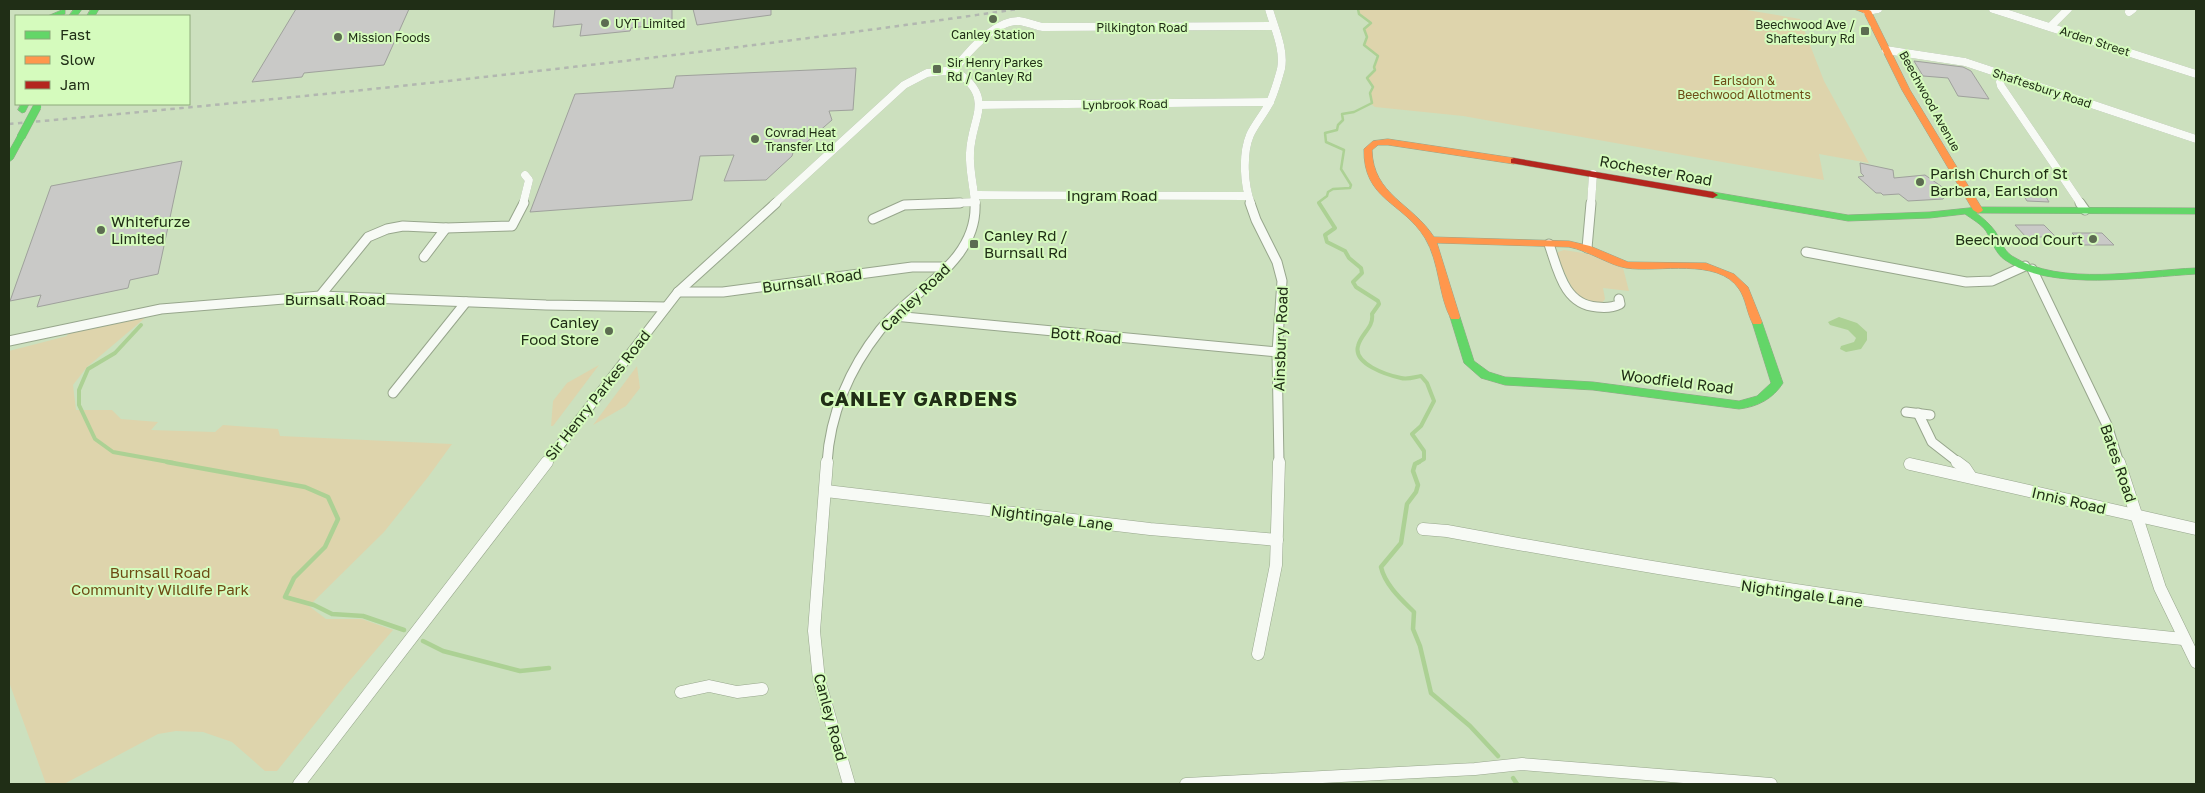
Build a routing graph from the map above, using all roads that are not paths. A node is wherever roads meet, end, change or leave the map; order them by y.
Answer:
1 (78, 9) edge
2 (1269, 9) edge
3 (1993, 9) edge
4 (2068, 9) edge
5 (1868, 10) edge
6 (62, 14) edge
7 (1273, 26) junction
8 (2050, 27) junction
9 (1886, 50) junction
10 (954, 70) junction
11 (2196, 74) edge
12 (2004, 75) junction
13 (1270, 102) junction
14 (38, 105) edge
15 (979, 105) junction
16 (2196, 139) edge
17 (9, 160) edge
18 (1592, 174) junction
19 (525, 176) dead end
20 (1248, 196) junction
21 (976, 198) junction
22 (1972, 210) junction
23 (2085, 210) junction
24 (2196, 210) edge
25 (873, 219) dead end
26 (446, 228) junction
27 (1431, 240) junction
28 (1548, 244) junction
29 (1587, 248) junction
30 (1806, 252) dead end
31 (424, 257) dead end
32 (946, 267) junction
33 (2029, 267) junction
34 (2191, 270) edge
35 (678, 292) junction
36 (320, 296) junction
37 (1619, 299) dead end
38 (466, 302) junction
39 (666, 307) junction
40 (894, 316) junction
41 (9, 341) edge
42 (1277, 352) junction
43 (1475, 369) joint
44 (393, 394) dead end
45 (1906, 412) dead end
46 (1918, 413) junction
47 (1930, 415) dead end
48 (1910, 464) dead end
49 (1971, 476) junction
50 (826, 491) junction
51 (2138, 516) junction
52 (1423, 529) dead end
53 (2196, 529) edge
54 (1278, 540) junction
55 (2184, 639) junction
56 (1258, 654) dead end
57 (2196, 662) edge
58 (762, 689) dead end
59 (681, 692) dead end
60 (298, 784) edge
61 (849, 784) edge
62 (1186, 784) edge
63 (1771, 784) edge

1 - 6 main road
2 - 7 street, Ainsbury Road
3 - 8 street, Arden Street
4 - 8 street
5 - 9 main road, Beechwood Avenue
7 - 10 street, Pilkington Road
7 - 13 street, Ainsbury Road
8 - 11 street, Arden Street
9 - 12 street, Shaftesbury Road
9 - 22 main road, Beechwood Avenue
10 - 15 street
10 - 35 street, Sir Henry Parkes Road
12 - 16 street, Shaftesbury Road
12 - 23 street
13 - 15 street, Lynbrook Road
13 - 20 street, Ainsbury Road
14 - 17 main road, bridge
15 - 21 street, Canley Road
18 - 22 main road, Rochester Road
18 - 27 main road, Rochester Road
18 - 29 street
19 - 26 street
20 - 21 street, Ingram Road
20 - 42 street, Ainsbury Road
21 - 25 street, Ingram Road
21 - 32 street, Canley Road
22 - 23 main road, Rochester Road
22 - 33 main road, Beechwood Avenue
23 - 24 main road, Rochester Road
26 - 31 street
26 - 36 street
27 - 28 main road, Woodfield Road
27 - 43 main road, Rochester Road
28 - 29 main road, Woodfield Road
28 - 37 street
29 - 43 main road, Woodfield Road
30 - 33 street
32 - 35 street, Burnsall Road
32 - 40 street, Canley Road
33 - 34 main road
33 - 51 street, Bates Road
35 - 39 street, Sir Henry Parkes Road
36 - 38 street, Burnsall Road
36 - 41 street, Burnsall Road
38 - 39 street, Burnsall Road
38 - 44 street
39 - 60 street, Sir Henry Parkes Road
40 - 42 street, Bott Road
40 - 50 street, Canley Road
42 - 54 street, Ainsbury Road
45 - 46 street
46 - 47 street
46 - 49 street, Innis Road
48 - 49 street, Innis Road
49 - 51 street, Innis Road
50 - 54 street, Nightingale Lane
50 - 61 street, Canley Road
51 - 53 street, Innis Road
51 - 55 street, Bates Road
52 - 55 street, Nightingale Lane
54 - 56 street, Ainsbury Road
55 - 57 street, Bates Road
58 - 59 street
62 - 63 street

